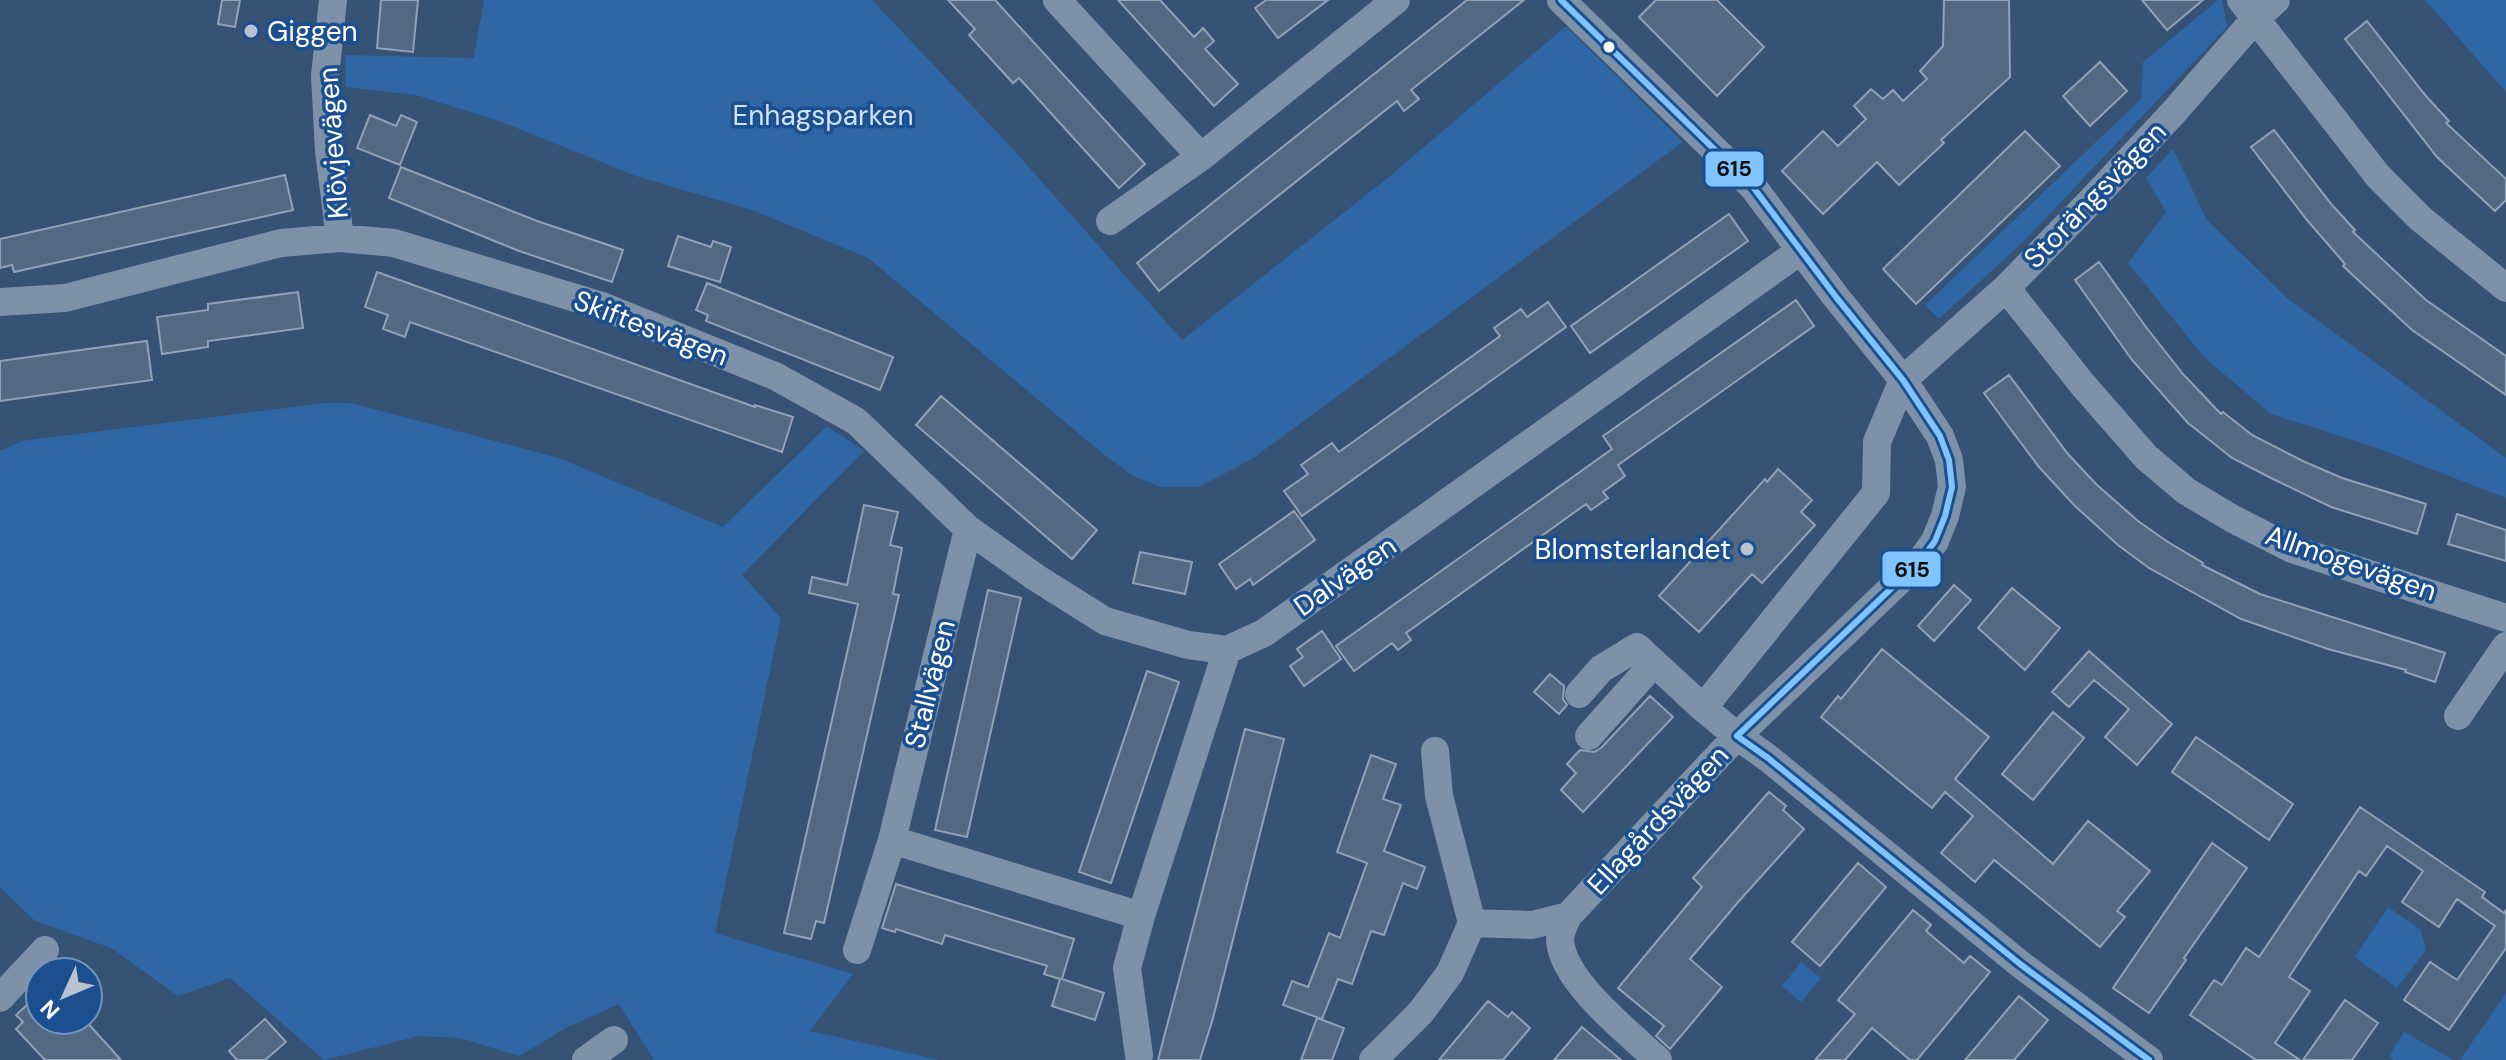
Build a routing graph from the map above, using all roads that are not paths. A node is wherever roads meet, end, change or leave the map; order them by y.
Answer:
1 (333, 0) edge
2 (1057, 0) edge
3 (1396, 0) edge
4 (1561, 0) edge
5 (2258, 6) edge
6 (1201, 157) junction
7 (1110, 221) dead end
8 (340, 238) junction
9 (1800, 251) junction
10 (2006, 288) junction
11 (2506, 288) edge
12 (0, 302) edge
13 (1903, 380) junction
14 (968, 529) junction
15 (2506, 618) edge
16 (2506, 646) edge
17 (1227, 650) junction
18 (1654, 663) junction
19 (1579, 694) dead end
20 (1703, 708) junction
21 (2458, 716) dead end
22 (1589, 736) dead end
23 (1737, 736) junction
24 (1435, 751) dead end
25 (892, 840) junction
26 (1141, 916) junction
27 (1568, 916) junction
28 (1472, 923) junction
29 (45, 950) dead end
30 (857, 950) dead end
31 (0, 998) edge
32 (614, 1040) dead end
33 (1139, 1055) dead end
34 (586, 1060) edge
35 (1373, 1060) edge
36 (1658, 1060) edge
37 (2149, 1060) edge

1 - 8 street, Klövjevägen
2 - 6 street
3 - 6 street
4 - 9 street, Ellagårdsvägen
5 - 10 street, Storängsvägen
5 - 11 street
6 - 7 street
8 - 12 street, Skiftesvägen
8 - 14 street, Skiftesvägen
9 - 13 street, Ellagårdsvägen
9 - 17 street, Dalvägen
10 - 13 street, Storängsvägen
10 - 15 street, Allmogevägen
13 - 20 street
13 - 23 street, Ellagårdsvägen
14 - 17 street, Skiftesvägen
14 - 25 street, Stallvägen
16 - 21 street
17 - 26 street
18 - 19 street
18 - 20 street
18 - 22 street
20 - 23 street
23 - 27 street, Ellagårdsvägen
23 - 37 street
24 - 28 street
25 - 26 street
25 - 30 street, Stallvägen
26 - 33 street
27 - 28 street
27 - 36 street, Ellagårdsvägen
28 - 35 street
29 - 31 street
32 - 34 street

